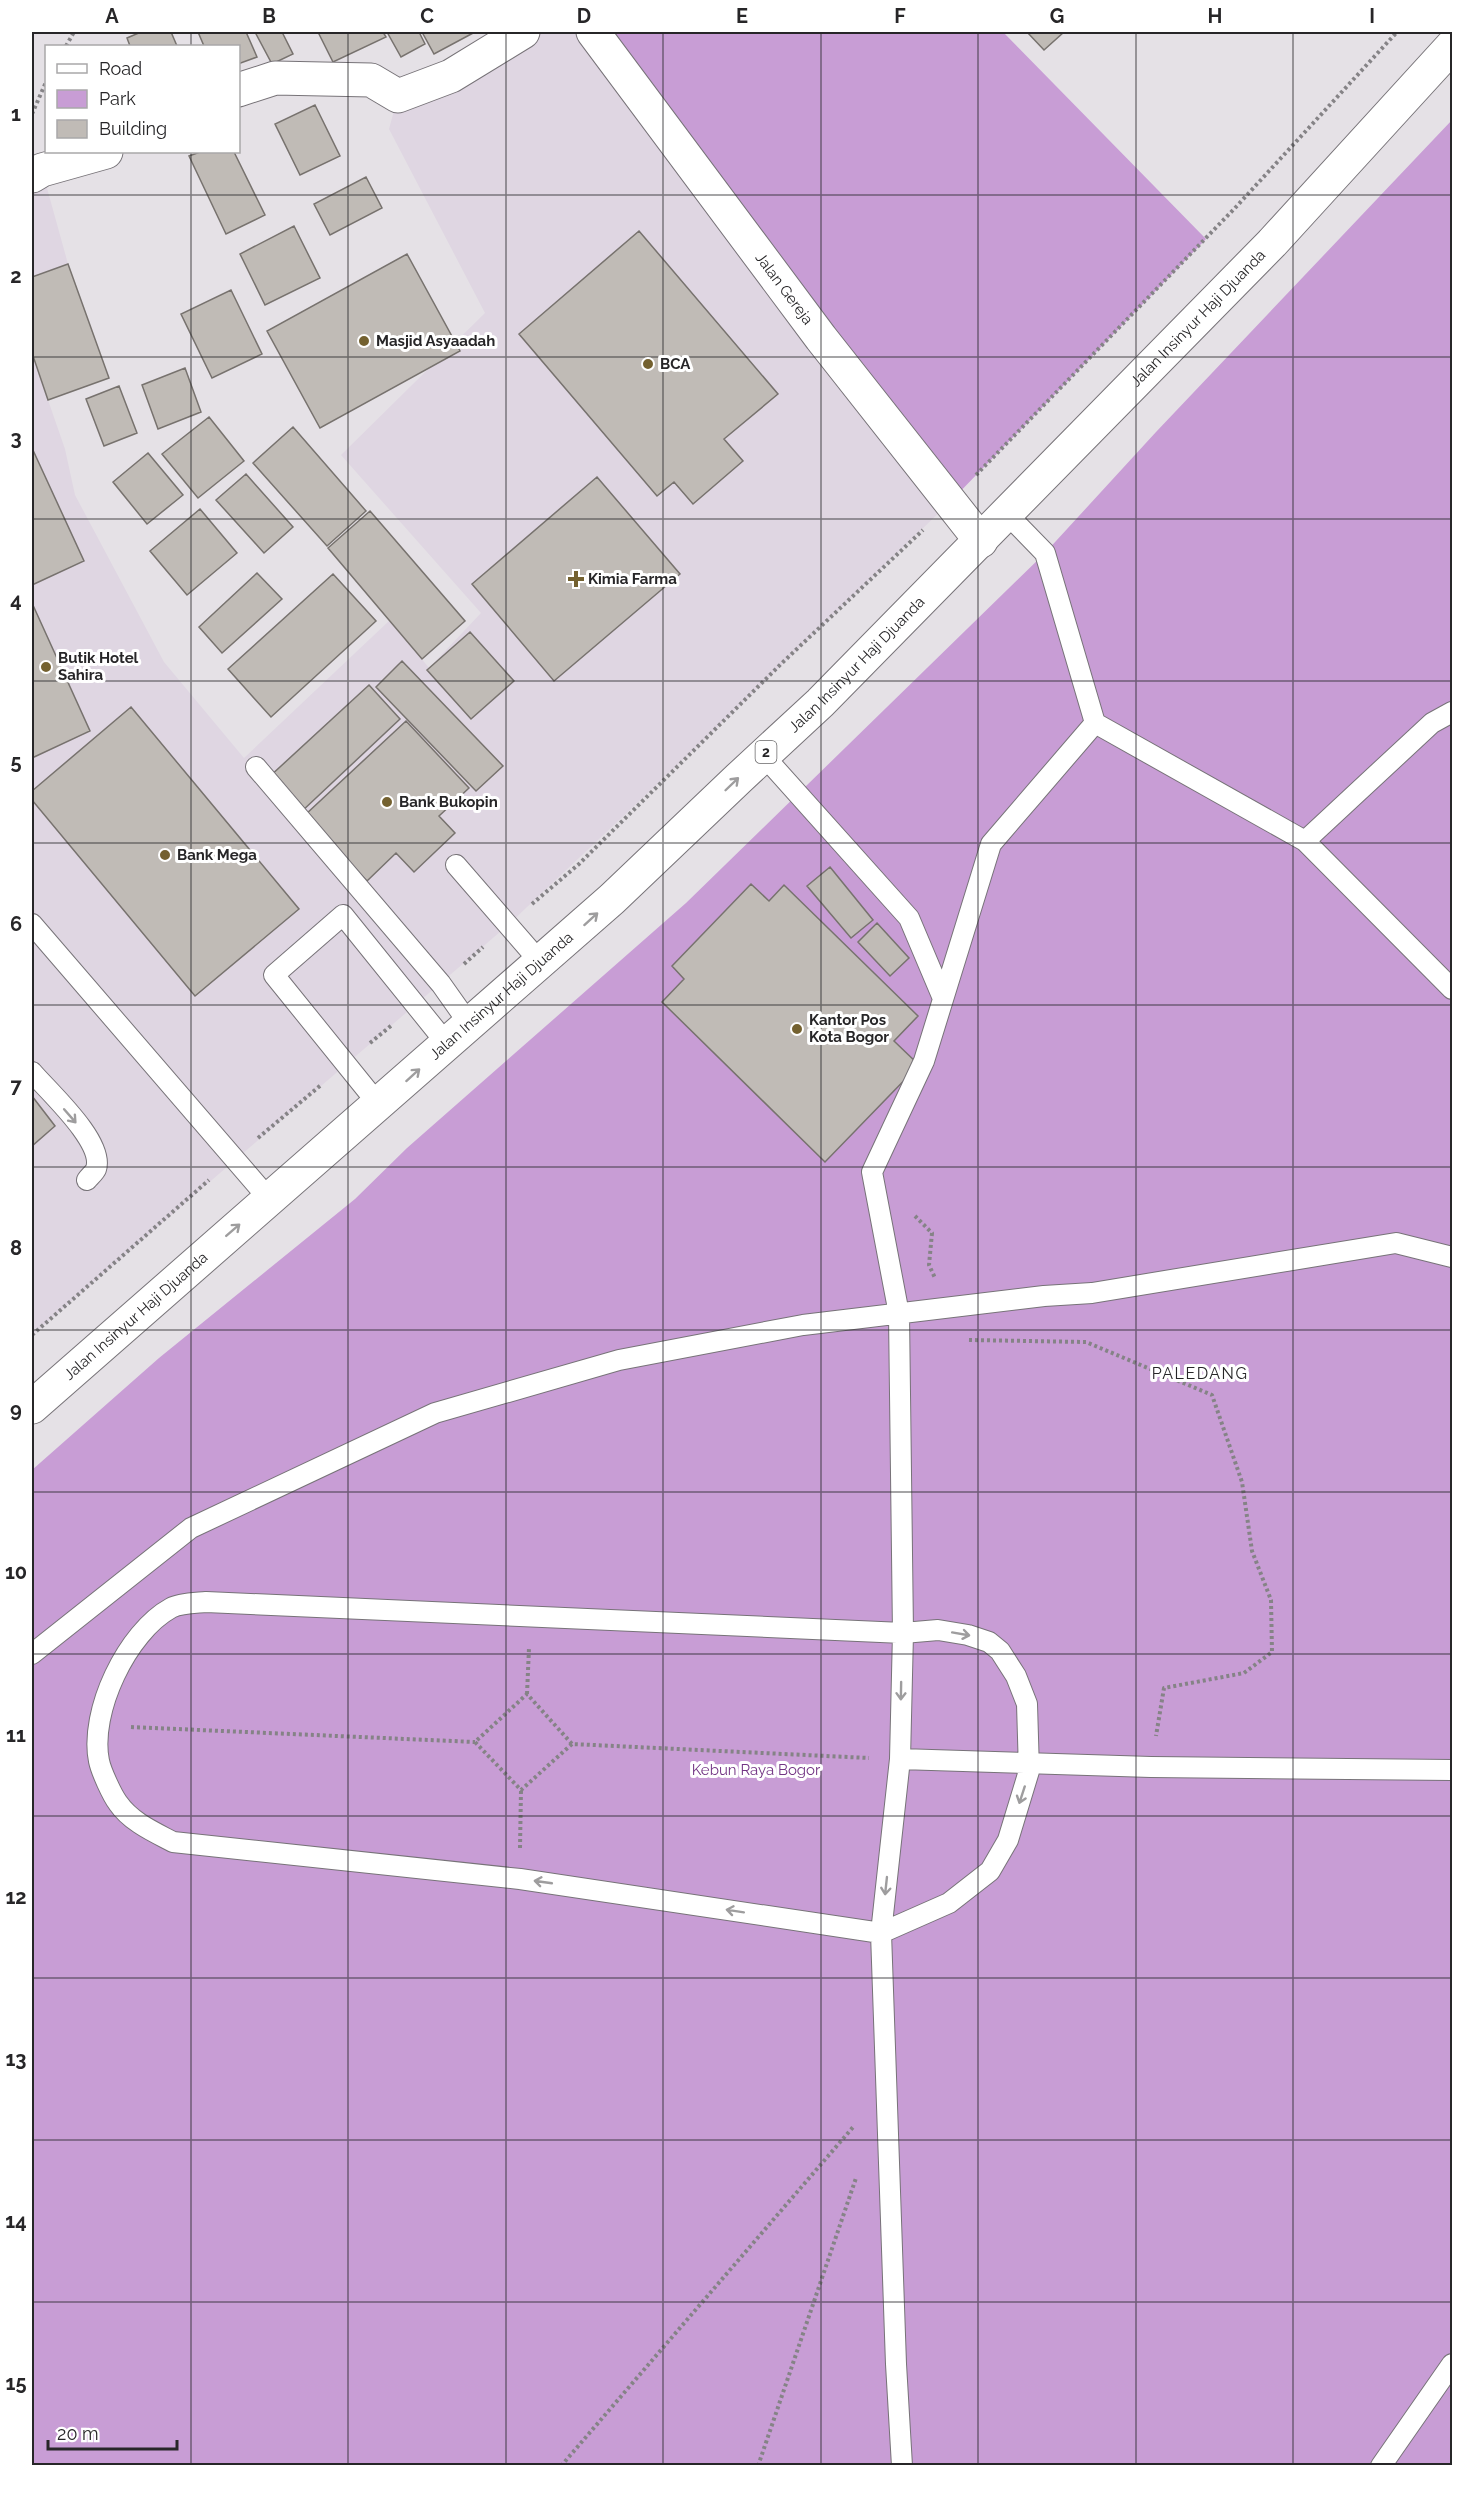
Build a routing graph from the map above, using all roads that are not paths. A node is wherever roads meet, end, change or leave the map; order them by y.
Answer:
1 (523, 32) edge
2 (593, 32) edge
3 (1452, 46) edge
4 (240, 89) edge
5 (102, 153) edge
6 (32, 176) edge
7 (1007, 514) junction
8 (981, 541) junction
9 (1452, 712) edge
10 (1095, 723) junction
11 (764, 755) junction
12 (256, 766) dead end
13 (1305, 841) junction
14 (456, 865) dead end
15 (32, 924) edge
16 (541, 963) junction
17 (1452, 989) edge
18 (942, 996) junction
19 (459, 1035) junction
20 (32, 1072) edge
21 (379, 1105) junction
22 (87, 1180) dead end
23 (269, 1198) junction
24 (1452, 1257) edge
25 (898, 1314) junction
26 (32, 1407) edge
27 (903, 1633) junction
28 (32, 1654) edge
29 (900, 1759) junction
30 (1028, 1762) junction
31 (1452, 1770) edge
32 (881, 1933) junction
33 (1452, 2364) edge
34 (902, 2466) edge
35 (1381, 2466) edge

1 - 4 main road
2 - 8 main road, Jalan Gereja
3 - 7 main road, Jalan Insinyur Haji Djuanda / 2
5 - 6 main road
7 - 8 main road, Jalan Insinyur Haji Djuanda / 2
7 - 10 lane
8 - 11 main road, Jalan Insinyur Haji Djuanda / 2
9 - 13 lane
10 - 13 lane
10 - 18 lane
16 -> 11 main road, Jalan Insinyur Haji Djuanda / 2
11 - 18 lane
12 - 19 lane
13 - 17 lane
14 - 16 lane
15 - 23 lane
16 - 19 main road, Jalan Insinyur Haji Djuanda / 2
18 - 25 lane
21 -> 19 main road, Jalan Insinyur Haji Djuanda / 2
19 - 21 lane
20 -> 22 lane
21 - 23 main road, Jalan Insinyur Haji Djuanda / 2
26 -> 23 main road, Jalan Insinyur Haji Djuanda / 2
24 - 25 lane
25 - 27 lane
25 - 28 lane
27 -> 29 lane
27 -> 30 lane
32 -> 27 lane
29 - 30 lane
29 -> 32 lane
30 - 31 lane
30 -> 32 lane
32 - 34 lane
33 - 35 lane

